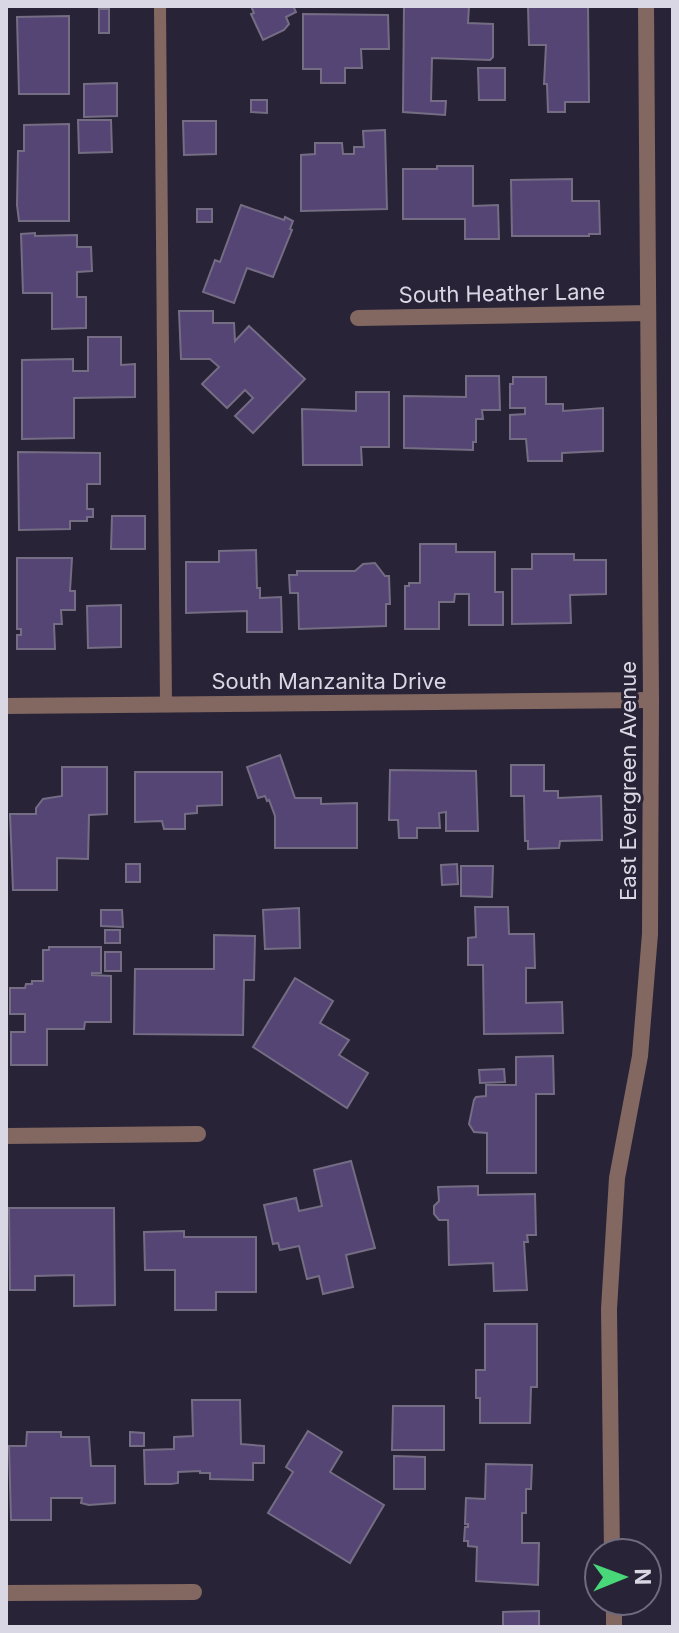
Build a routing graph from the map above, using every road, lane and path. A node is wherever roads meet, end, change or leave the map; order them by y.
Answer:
1 (160, 6) edge
2 (646, 6) edge
3 (648, 313) junction
4 (358, 318) dead end
5 (651, 700) junction
6 (166, 704) junction
7 (6, 706) edge
8 (198, 1134) dead end
9 (6, 1136) edge
10 (612, 1537) edge
11 (194, 1592) dead end
12 (6, 1593) edge

1 - 6 lane
2 - 3 street, East Evergreen Avenue
3 - 4 street, South Heather Lane
3 - 5 street, East Evergreen Avenue
5 - 6 street, South Manzanita Drive
5 - 10 street, East Evergreen Avenue
6 - 7 street, South Manzanita Drive
8 - 9 street
11 - 12 street

